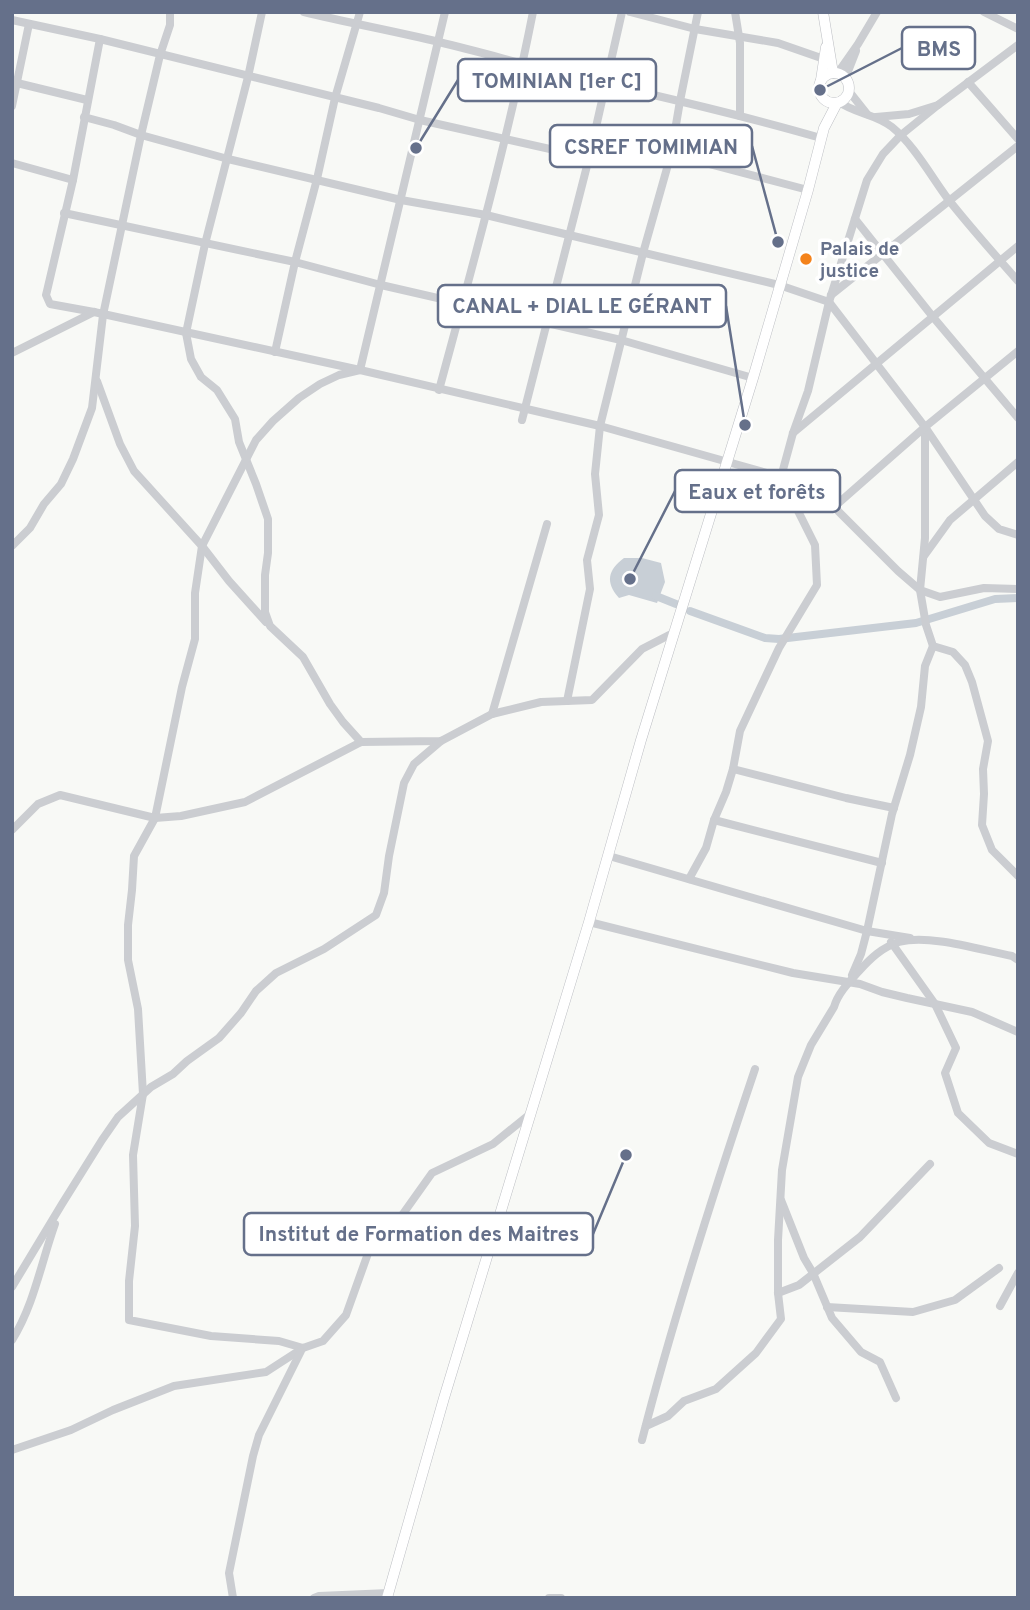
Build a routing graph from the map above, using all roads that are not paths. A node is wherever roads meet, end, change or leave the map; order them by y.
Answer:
1 (170, 12) edge
2 (262, 12) edge
3 (304, 12) edge
4 (360, 12) edge
5 (445, 12) edge
6 (534, 12) edge
7 (622, 12) edge
8 (630, 12) edge
9 (698, 12) edge
10 (735, 12) edge
11 (822, 12) edge
12 (877, 12) edge
13 (984, 12) edge
14 (12, 20) edge
15 (29, 24) junction
16 (356, 25) junction
17 (695, 29) junction
18 (1018, 29) edge
19 (738, 37) junction
20 (100, 39) junction
21 (826, 40) junction
22 (437, 41) junction
23 (1018, 45) edge
24 (160, 55) junction
25 (824, 59) junction
26 (523, 64) junction
27 (838, 75) junction
28 (248, 77) junction
29 (821, 80) junction
30 (968, 82) junction
31 (607, 84) junction
32 (15, 87) edge
33 (848, 90) junction
34 (820, 95) junction
35 (335, 98) junction
36 (88, 100) junction
37 (680, 101) junction
38 (838, 103) junction
39 (938, 105) junction
40 (12, 106) edge
41 (867, 114) junction
42 (740, 116) junction
43 (84, 117) junction
44 (876, 117) junction
45 (420, 120) junction
46 (823, 133) junction
47 (141, 135) junction
48 (901, 135) junction
49 (1018, 139) edge
50 (505, 140) junction
51 (1018, 146) edge
52 (671, 154) junction
53 (589, 158) junction
54 (228, 159) junction
55 (12, 163) edge
56 (317, 179) junction
57 (73, 180) junction
58 (808, 190) junction
59 (401, 200) junction
60 (950, 200) junction
61 (64, 212) junction
62 (486, 215) junction
63 (855, 219) junction
64 (123, 226) junction
65 (569, 235) junction
66 (205, 244) junction
67 (1018, 246) edge
68 (643, 253) junction
69 (883, 255) junction
70 (1000, 260) junction
71 (295, 262) junction
72 (1018, 281) edge
73 (381, 285) junction
74 (779, 285) junction
75 (830, 298) junction
76 (462, 304) junction
77 (94, 312) junction
78 (103, 315) junction
79 (933, 317) junction
80 (547, 324) junction
81 (186, 333) junction
82 (621, 340) junction
83 (1018, 351) edge
84 (275, 352) junction
85 (12, 353) edge
86 (876, 365) junction
87 (360, 370) junction
88 (96, 378) junction
89 (752, 378) junction
90 (985, 379) junction
91 (439, 390) junction
92 (525, 409) junction
93 (1018, 418) edge
94 (522, 420) dead end
95 (600, 426) junction
96 (925, 427) junction
97 (793, 433) junction
98 (246, 460) junction
99 (727, 462) junction
100 (1018, 462) edge
101 (781, 477) junction
102 (974, 499) junction
103 (834, 507) junction
104 (547, 524) dead end
105 (1018, 536) edge
106 (12, 546) edge
107 (202, 546) junction
108 (923, 557) junction
109 (1018, 589) edge
110 (919, 590) junction
111 (270, 626) junction
112 (675, 632) junction
113 (933, 646) junction
114 (567, 701) junction
115 (492, 714) junction
116 (440, 741) junction
117 (361, 742) junction
118 (733, 769) junction
119 (894, 808) junction
120 (155, 818) junction
121 (714, 820) junction
122 (12, 830) edge
123 (609, 856) junction
124 (882, 863) junction
125 (1018, 876) edge
126 (689, 879) junction
127 (589, 922) junction
128 (867, 931) junction
129 (883, 935) junction
130 (922, 939) junction
131 (894, 944) junction
132 (1018, 960) edge
133 (850, 982) junction
134 (935, 1004) junction
135 (1017, 1032) edge
136 (755, 1069) dead end
137 (143, 1094) junction
138 (531, 1112) junction
139 (1018, 1154) edge
140 (930, 1164) dead end
141 (780, 1198) junction
142 (62, 1204) junction
143 (999, 1268) dead end
144 (813, 1273) junction
145 (1018, 1273) edge
146 (12, 1287) edge
147 (778, 1293) junction
148 (1000, 1306) dead end
149 (827, 1307) junction
150 (12, 1340) edge
151 (303, 1348) junction
152 (896, 1398) dead end
153 (646, 1426) junction
154 (642, 1440) dead end
155 (12, 1450) edge
156 (388, 1595) edge
157 (233, 1598) edge
158 (314, 1598) edge
159 (550, 1598) edge
160 (561, 1598) edge

1 - 24 street
2 - 28 street
3 - 16 street
4 - 16 street
5 - 22 street
6 - 26 street
7 - 31 street
8 - 17 street
9 - 17 street
10 - 19 street
11 - 21 main road
12 - 27 street
13 - 18 street
14 - 15 street
15 - 20 street
15 - 32 street
16 - 22 street
16 - 35 street
17 - 19 street
17 - 37 street
19 - 25 street
19 - 42 street
20 - 24 street
20 - 36 street
21 - 25 main road
21 - 27 main road
22 - 26 street
22 - 45 street
23 - 30 street
24 - 28 street
24 - 47 street
25 - 29 main road
26 - 31 street
26 - 50 street
27 - 29 main road
27 - 33 main road
28 - 35 street
28 - 54 street
29 - 34 main road
30 - 39 street
30 - 49 street
31 - 37 street
31 - 53 street
32 - 36 street
32 - 40 street
33 - 38 main road
33 - 41 street
34 - 38 main road
34 - 46 main road
35 - 45 street
35 - 56 street
36 - 43 street
37 - 42 street
37 - 52 street
38 - 41 street
38 - 46 main road
39 - 44 street
39 - 48 street
41 - 44 street
42 - 46 street
43 - 47 street
43 - 57 street
44 - 48 street
45 - 50 street
45 - 59 street
46 - 58 main road
47 - 54 street
47 - 64 street
48 - 60 street
48 - 63 street
50 - 53 street
50 - 62 street
51 - 60 street
52 - 53 street
52 - 58 street
52 - 68 street
53 - 65 street
54 - 56 street
54 - 66 street
55 - 57 street
56 - 59 street
56 - 71 street
57 - 61 street
58 - 74 main road
59 - 62 street
59 - 73 street
60 - 69 street
60 - 70 street
61 - 64 street
61 - 77 street
62 - 65 street
62 - 76 street
63 - 69 street
63 - 75 street
64 - 66 street
64 - 78 street
65 - 68 street
65 - 80 street
66 - 71 street
66 - 81 street
67 - 70 street
68 - 74 street
68 - 82 street
69 - 75 street
69 - 79 street
70 - 72 street
70 - 79 street
71 - 73 street
71 - 84 street
73 - 76 street
73 - 87 street
74 - 75 street
74 - 89 main road
75 - 86 street
75 - 97 street
76 - 80 street
76 - 91 street
77 - 78 street
77 - 85 street
78 - 81 street
78 - 88 street
79 - 86 street
79 - 90 street
80 - 82 street
80 - 92 street
81 - 84 street
81 - 98 street
82 - 89 street
82 - 95 street
83 - 90 street
84 - 87 street
86 - 96 street
86 - 97 street
87 - 91 street
87 - 98 street
88 - 106 street
88 - 107 street
89 - 99 main road
90 - 93 street
90 - 96 street
91 - 92 street
92 - 94 street
92 - 95 street
95 - 99 street
95 - 114 street
96 - 102 street
96 - 103 street
96 - 108 street
97 - 101 street
98 - 107 street
98 - 111 street
99 - 101 street
99 - 112 main road
100 - 102 street
101 - 103 street
101 - 118 street
102 - 105 street
102 - 108 street
103 - 110 street
104 - 115 street
107 - 111 street
107 - 120 street
108 - 110 street
109 - 110 street
110 - 113 street
111 - 117 street
112 - 114 street
112 - 123 main road
113 - 119 street
113 - 125 street
114 - 115 street
115 - 116 street
116 - 117 street
116 - 137 street
117 - 120 street
118 - 119 street
118 - 121 street
119 - 124 street
120 - 122 street
120 - 137 street
121 - 124 street
121 - 126 street
123 - 126 street
123 - 127 main road
124 - 128 street
126 - 128 street
127 - 133 street
127 - 138 main road
128 - 129 street
128 - 133 street
129 - 130 street
129 - 131 street
130 - 131 street
130 - 132 street
131 - 133 street
131 - 134 street
133 - 134 street
133 - 141 street
134 - 135 street
134 - 139 street
136 - 153 street
137 - 142 street
137 - 151 street
138 - 151 street
138 - 156 main road
140 - 144 street
141 - 144 street
141 - 147 street
142 - 146 street
142 - 150 street
143 - 149 street
144 - 147 street
144 - 149 street
145 - 148 street
147 - 153 street
149 - 152 street
151 - 155 street
151 - 157 street
153 - 154 street
156 - 158 street
159 - 160 street

